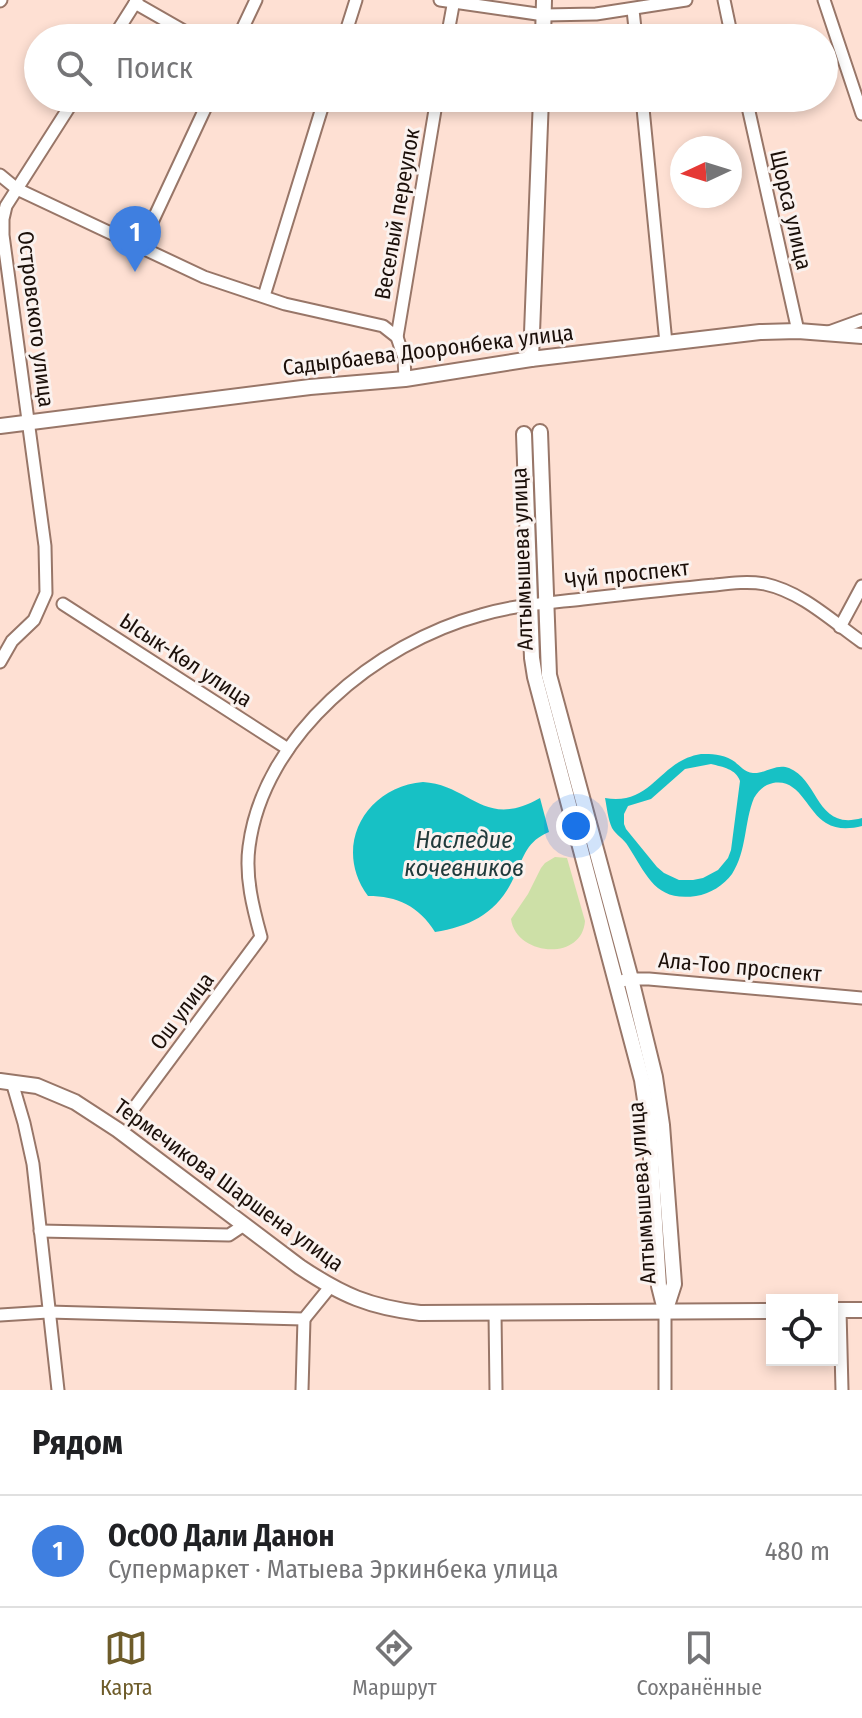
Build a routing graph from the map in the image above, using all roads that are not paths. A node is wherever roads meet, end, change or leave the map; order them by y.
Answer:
1 (256, 0) edge
2 (356, 0) edge
3 (440, 0) edge
4 (686, 0) edge
5 (724, 0) edge
6 (824, 0) edge
7 (136, 2) edge
8 (454, 2) edge
9 (544, 7) edge
10 (633, 10) junction
11 (122, 24) edge
12 (172, 24) edge
13 (245, 24) edge
14 (348, 24) edge
15 (450, 24) edge
16 (634, 24) edge
17 (729, 24) edge
18 (832, 24) edge
19 (838, 42) edge
20 (66, 112) edge
21 (203, 112) edge
22 (321, 112) edge
23 (435, 112) edge
24 (540, 112) edge
25 (643, 112) edge
26 (749, 112) edge
27 (862, 114) edge
28 (0, 175) edge
29 (17, 189) junction
30 (140, 248) junction
31 (264, 296) junction
32 (862, 320) edge
33 (798, 331) junction
34 (828, 333) junction
35 (862, 336) edge
36 (397, 337) junction
37 (666, 343) junction
38 (531, 359) junction
39 (405, 379) junction
40 (29, 422) junction
41 (0, 426) edge
42 (540, 432) dead end
43 (524, 434) dead end
44 (862, 586) edge
45 (63, 604) dead end
46 (538, 604) junction
47 (840, 627) junction
48 (862, 642) edge
49 (0, 662) edge
50 (288, 749) junction
51 (261, 937) joint
52 (623, 980) junction
53 (862, 998) edge
54 (6, 1082) edge
55 (134, 1108) dead end
56 (244, 1225) junction
57 (40, 1231) junction
58 (330, 1287) junction
59 (838, 1310) edge
60 (862, 1310) edge
61 (766, 1311) edge
62 (48, 1312) junction
63 (665, 1312) junction
64 (495, 1313) junction
65 (0, 1315) edge
66 (304, 1319) junction
67 (838, 1337) edge
68 (58, 1390) edge
69 (302, 1390) edge
70 (496, 1390) edge
71 (665, 1390) edge
72 (842, 1390) edge

1 - 13 street
2 - 14 street
3 - 8 street
4 - 10 street
5 - 17 street
6 - 18 street
7 - 11 street
7 - 12 street
8 - 9 street
8 - 15 street
9 - 10 street
10 - 16 street
19 - 27 street
20 - 29 street, Островского улица
21 - 30 street
22 - 31 street
23 - 36 street, Веселый переулок
24 - 38 street
25 - 37 street
26 - 33 street, Щорса улица
28 - 29 street
29 - 30 street
29 - 40 street, Островского улица
30 - 31 street
31 - 36 street
32 - 34 street
33 - 34 street, Садырбаева Дооронбека улица
33 - 37 street, Садырбаева Дооронбека улица
34 - 35 street, Садырбаева Дооронбека улица
36 - 39 street
37 - 38 street, Садырбаева Дооронбека улица
38 - 39 street, Садырбаева Дооронбека улица
39 - 40 street, Садырбаева Дооронбека улица
40 - 41 street, Садырбаева Дооронбека улица
40 - 49 street, Островского улица
42 - 46 street, Алтымышева улица
43 - 46 street, Алтымышева улица
44 - 47 street
45 - 50 street, Ысык-Көл улица
46 - 47 street, Чүй проспект
46 - 50 street, Чүй проспект
46 - 52 street, Алтымышева улица
47 - 48 street, Чүй проспект
50 - 51 street, Чүй проспект
51 - 55 street, Ош улица
52 - 53 street, Ала-Тоо проспект
52 - 63 street, Алтымышева улица
54 - 56 street, Термечикова Шаршена улица
54 - 57 street
56 - 57 street
56 - 58 street, Термечикова Шаршена улица
57 - 62 street
58 - 64 street, Термечикова Шаршена улица
58 - 66 street
59 - 60 street
61 - 63 street, Термечикова Шаршена улица
62 - 65 street
62 - 66 street
62 - 68 street
63 - 64 street, Термечикова Шаршена улица
63 - 71 street
64 - 70 street
66 - 69 street
67 - 72 street

